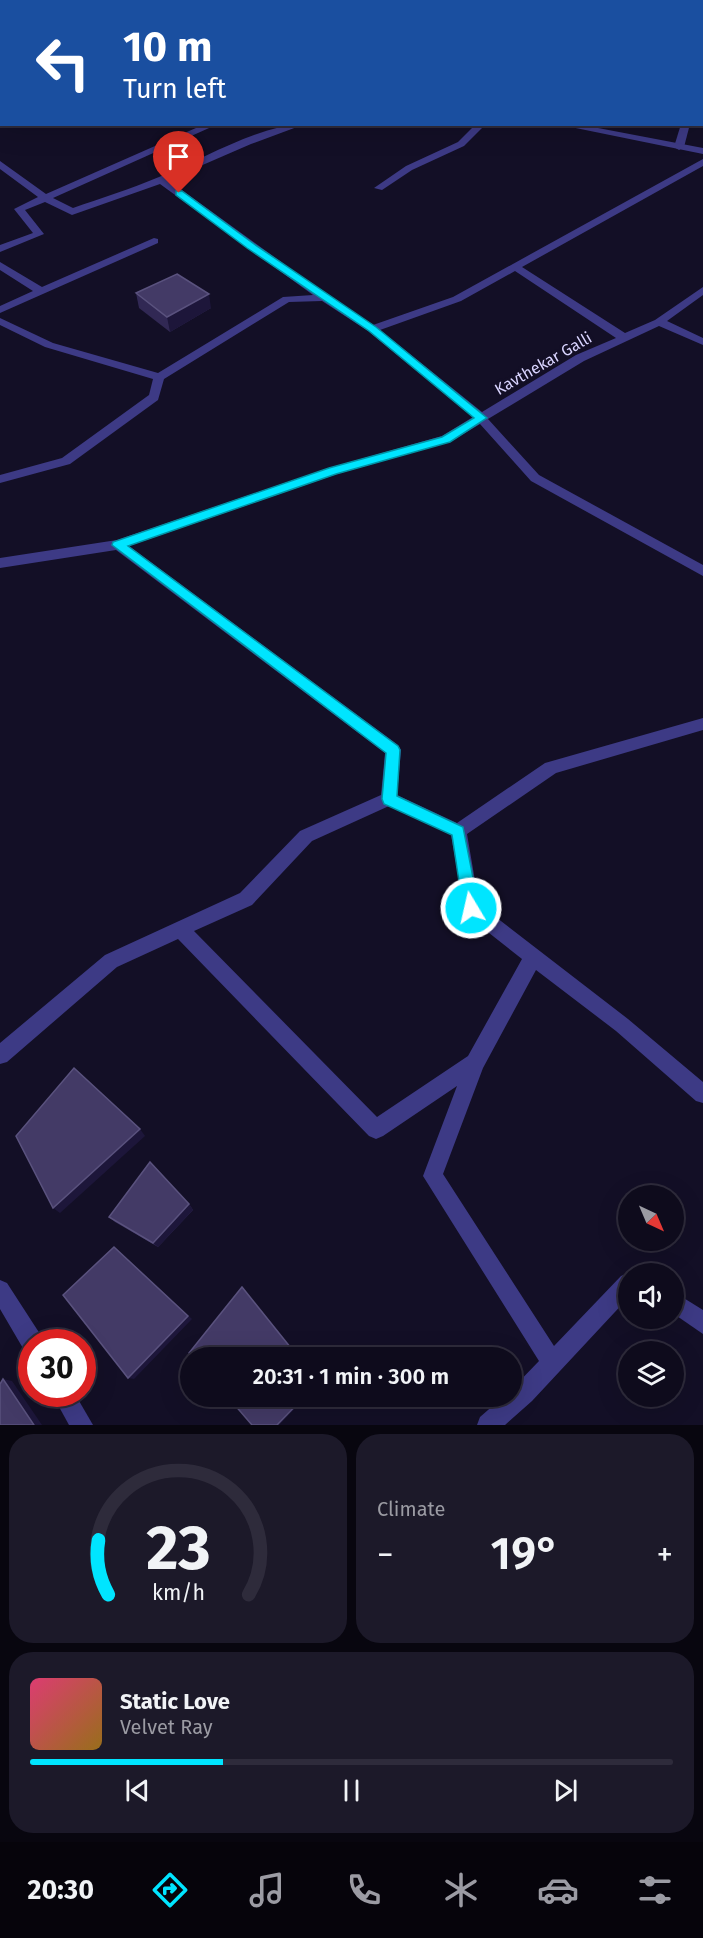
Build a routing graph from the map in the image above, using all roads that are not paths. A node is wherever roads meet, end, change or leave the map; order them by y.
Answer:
1 (209, 126) edge
2 (295, 126) edge
3 (480, 126) edge
4 (570, 126) edge
5 (685, 126) edge
6 (679, 147) junction
7 (703, 152) edge
8 (703, 162) edge
9 (0, 164) edge
10 (161, 180) junction
11 (379, 188) dead end
12 (45, 198) junction
13 (153, 240) dead end
14 (0, 249) edge
15 (0, 265) edge
16 (514, 267) junction
17 (703, 290) edge
18 (40, 291) junction
19 (324, 298) junction
20 (0, 310) edge
21 (0, 321) edge
22 (660, 321) junction
23 (372, 329) junction
24 (624, 338) junction
25 (703, 342) edge
26 (159, 377) junction
27 (481, 418) junction
28 (0, 478) edge
29 (118, 545) junction
30 (0, 563) edge
31 (703, 572) edge
32 (703, 724) edge
33 (389, 799) junction
34 (458, 831) junction
35 (180, 929) junction
36 (533, 957) junction
37 (0, 1055) edge
38 (475, 1063) junction
39 (703, 1094) edge
40 (0, 1290) edge
41 (618, 1293) edge
42 (684, 1309) edge
43 (703, 1323) edge
44 (24, 1329) edge
45 (552, 1362) junction
46 (71, 1407) edge
47 (82, 1425) edge
48 (488, 1425) edge

1 - 12 street
2 - 10 street
3 - 11 street
4 - 6 street
5 - 6 street
6 - 7 street
8 - 16 street
9 - 12 street
10 - 12 street
10 - 19 street
12 - 14 street
13 - 18 street
15 - 18 street
16 - 23 street
16 - 24 street
17 - 22 street, Kavthekar Galli
18 - 20 street
19 - 23 street
19 - 26 street
21 - 26 street
22 - 24 street, Kavthekar Galli
22 - 25 street
23 - 27 street
24 - 27 street, Kavthekar Galli
26 - 28 street
27 - 29 street, Kavthekar Galli
27 - 31 street
29 - 30 street, Kavthekar Galli
29 - 33 street
32 - 34 street
33 - 34 street
33 - 35 street
34 - 36 street
35 - 37 street
35 - 38 street
36 - 38 street
36 - 39 street
38 - 45 street
40 - 44 street
41 - 45 street
42 - 43 street
45 - 48 street
46 - 47 street

